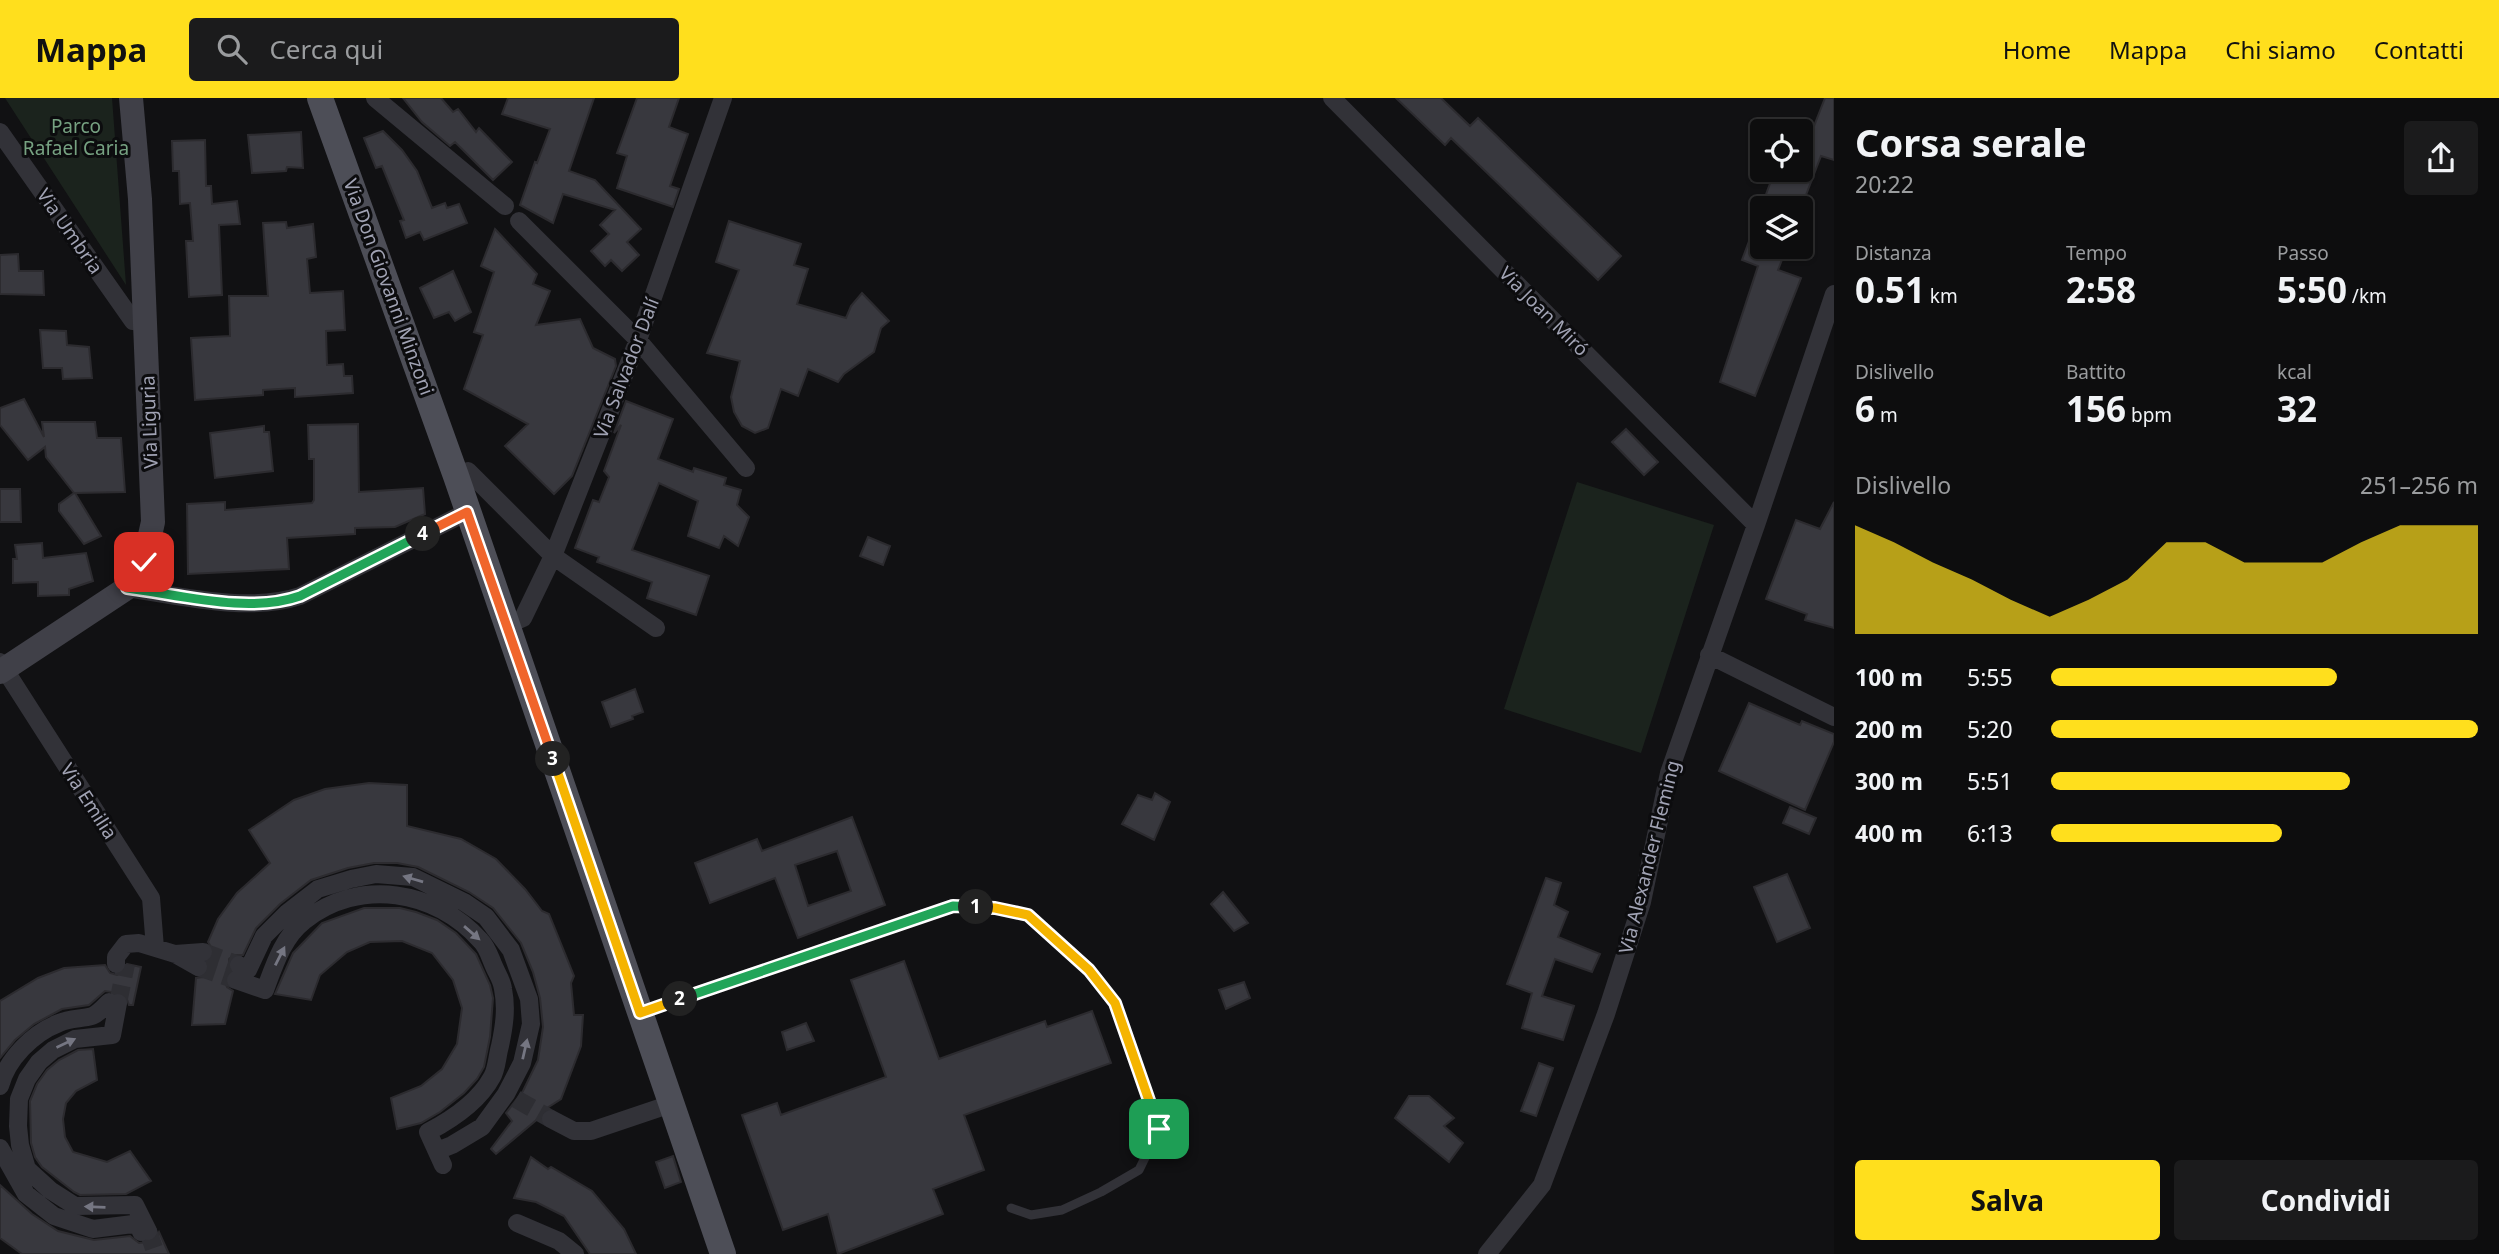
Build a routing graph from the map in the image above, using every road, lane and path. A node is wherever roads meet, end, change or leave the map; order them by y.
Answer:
1 (131, 98) edge
2 (375, 98) edge
3 (723, 98) edge
4 (1332, 98) edge
5 (329, 102) edge
6 (0, 132) edge
7 (505, 206) dead end
8 (519, 221) dead end
9 (1834, 294) edge
10 (146, 322) junction
11 (638, 340) junction
12 (746, 468) dead end
13 (456, 476) junction
14 (467, 512) junction
15 (1756, 525) junction
16 (554, 556) junction
17 (127, 588) junction
18 (508, 625) junction
19 (656, 628) dead end
20 (1709, 655) junction
21 (2, 668) edge
22 (1834, 717) edge
23 (155, 948) junction
24 (201, 960) tunnel mouth
25 (121, 964) tunnel mouth
26 (640, 1013) junction
27 (488, 1082) junction
28 (0, 1086) edge
29 (511, 1096) junction
30 (671, 1104) junction
31 (551, 1119) tunnel mouth
32 (0, 1148) edge
33 (1011, 1208) dead end
34 (517, 1223) dead end
35 (562, 1248) edge
36 (575, 1254) edge
37 (723, 1254) edge
38 (1487, 1254) edge

1 - 10 street, Via Liguria
2 - 7 street
3 - 11 street, Via Salvador Dalí
4 - 15 street, Via Joan Miró
5 - 13 main road, Via Don Giovanni Minzoni
6 - 10 street, Via Umbria
8 - 11 street
9 - 15 street, Via Alexander Fleming
10 - 17 street, Via Liguria
11 - 12 street
11 - 16 street, Via Salvador Dalí
13 - 14 main road, Via Don Giovanni Minzoni
13 - 16 street
14 - 17 street
14 - 18 main road, Via Don Giovanni Minzoni
15 - 20 street, Via Alexander Fleming
16 - 18 street, Via Salvador Dalí
16 - 19 street
17 - 21 street, Via Liguria
18 - 26 main road, Via Don Giovanni Minzoni
20 - 22 street
20 - 38 street, Via Alexander Fleming
21 - 23 street, Via Emilia
23 - 24 street
23 - 25 street
26 - 30 main road, Via Don Giovanni Minzoni
26 - 33 lane
27 - 29 street
27 - 29 street
29 -> 27 street
32 -> 28 street
30 - 31 street
30 - 37 main road, Via Don Giovanni Minzoni
34 - 35 street
35 - 36 street

